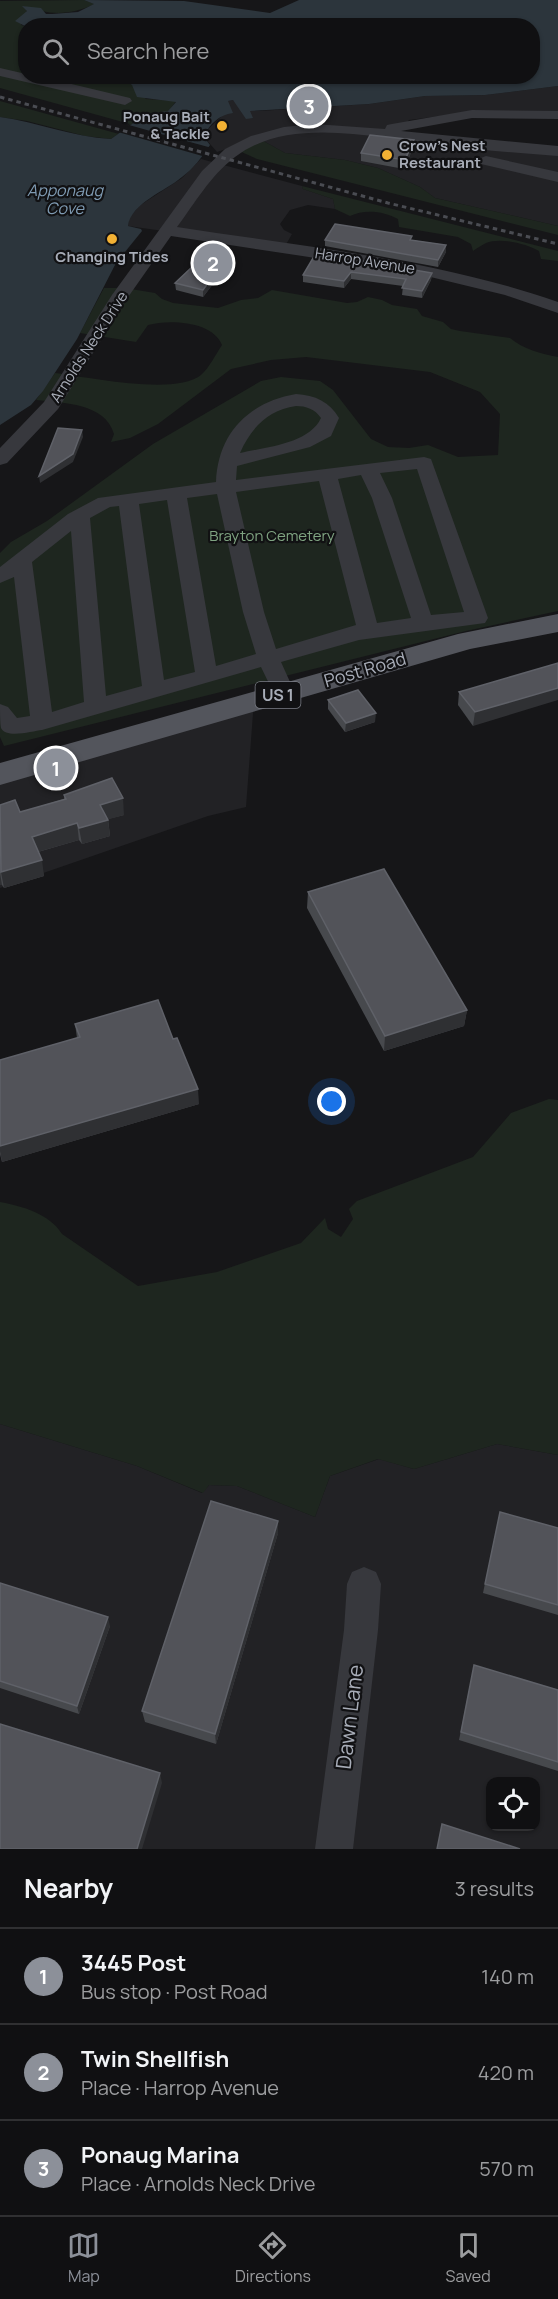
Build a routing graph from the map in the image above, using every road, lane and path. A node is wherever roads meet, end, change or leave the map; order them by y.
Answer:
1 (0, 72) edge
2 (18, 76) edge
3 (52, 84) edge
4 (125, 101) dead end
5 (558, 115) edge
6 (371, 132) junction
7 (558, 151) edge
8 (486, 161) dead end
9 (558, 177) edge
10 (168, 231) junction
11 (558, 308) edge
12 (0, 459) edge
13 (230, 462) junction
14 (368, 468) junction
15 (324, 475) junction
16 (226, 486) junction
17 (176, 492) junction
18 (128, 499) junction
19 (80, 515) junction
20 (22, 561) junction
21 (0, 577) edge
22 (423, 623) junction
23 (558, 623) edge
24 (358, 633) junction
25 (267, 659) junction
26 (207, 676) junction
27 (154, 690) junction
28 (284, 693) junction
29 (96, 706) junction
30 (0, 712) edge
31 (42, 722) junction
32 (0, 774) edge
33 (364, 1584) dead end
34 (334, 1849) edge

1 - 2 street
3 - 4 street
5 - 6 street
6 - 7 street, Arnolds Neck Drive
6 - 10 street, Arnolds Neck Drive
8 - 9 street
10 - 11 street, Harrop Avenue
10 - 12 street, Arnolds Neck Drive
13 - 13 street
13 - 16 street
14 - 15 street
14 - 22 street
14 - 22 street
15 - 16 street
15 - 24 street
16 - 17 street
16 - 25 street
17 - 18 street
17 - 26 street
18 - 19 street
18 - 27 street
19 - 20 street
19 - 29 street
20 - 21 street
20 - 31 street
22 - 24 street
23 - 28 main road, Post Road / US 1
24 - 25 street
25 - 26 street
25 - 28 street
26 - 27 street
27 - 29 street
28 - 32 main road, Post Road / US 1
29 - 31 street
30 - 31 street
33 - 34 street, Dawn Lane

